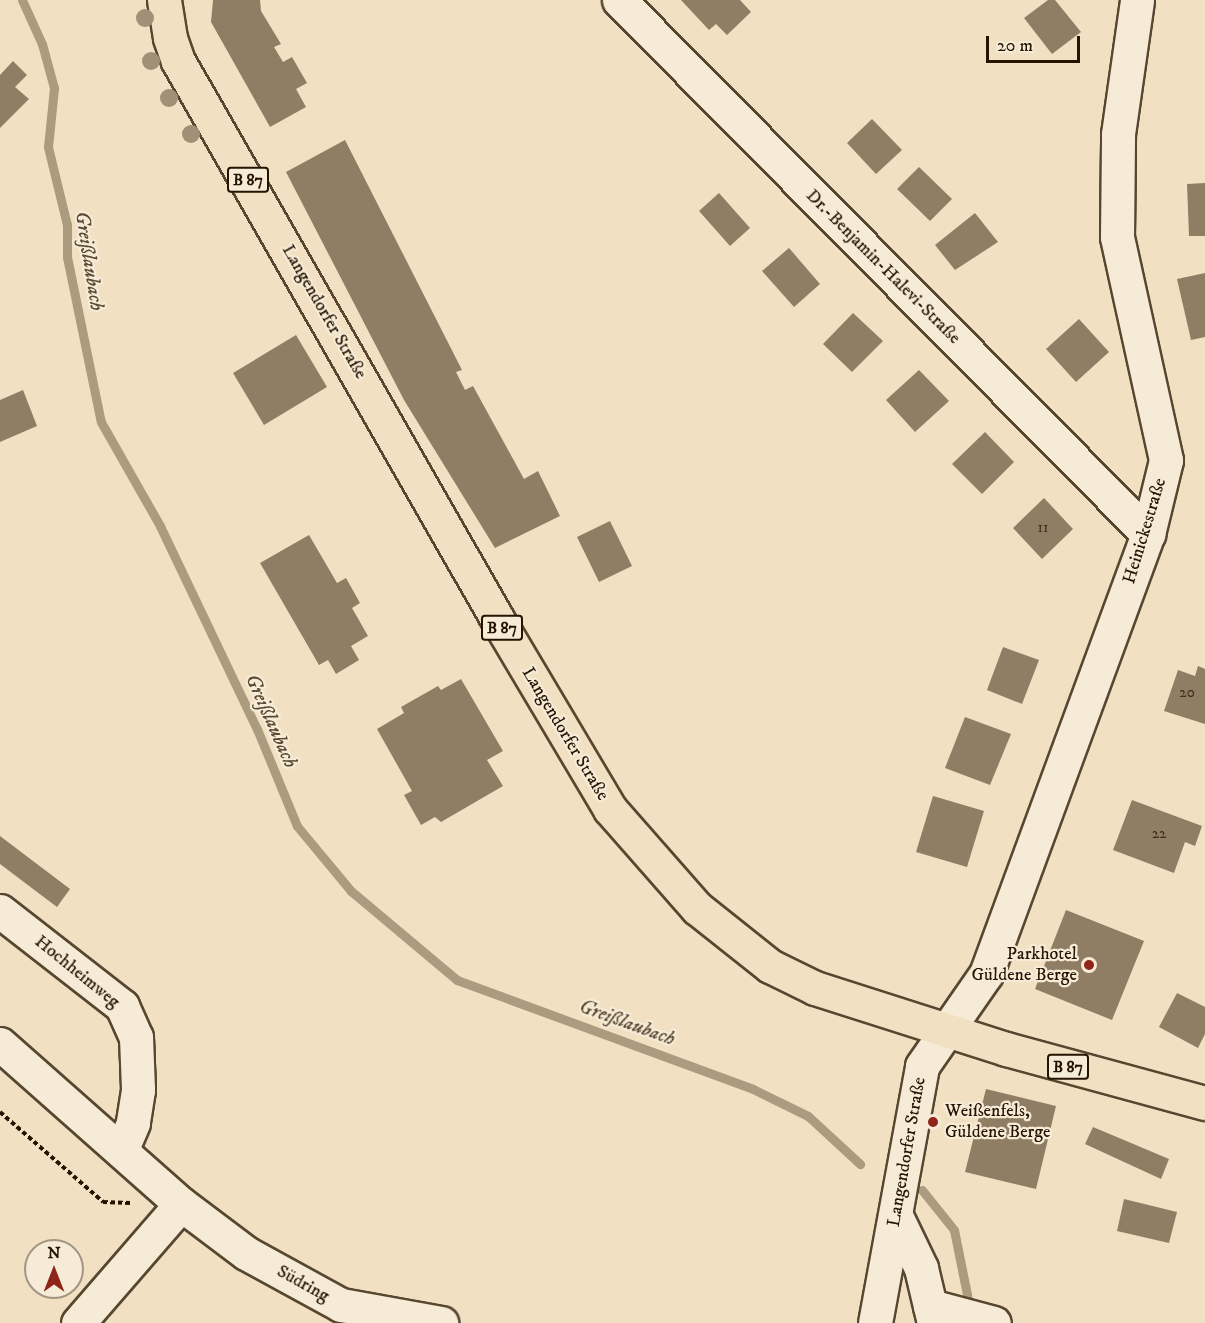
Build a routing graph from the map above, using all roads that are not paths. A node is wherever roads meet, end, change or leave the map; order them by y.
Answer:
1 (164, 0) edge
2 (619, 0) edge
3 (1137, 0) edge
4 (1148, 534) junction
5 (0, 911) edge
6 (945, 1030) junction
7 (0, 1044) edge
8 (1205, 1103) edge
9 (121, 1151) junction
10 (181, 1204) junction
11 (896, 1216) junction
12 (932, 1315) edge
13 (78, 1323) edge
14 (441, 1323) edge
15 (875, 1323) edge
16 (994, 1323) edge

1 - 6 main road, Langendorfer Straße / B 87
2 - 4 street, Dr.-Benjamin-Halevi-Straße
3 - 4 street, Heinickestraße
4 - 6 street, Heinickestraße
5 - 9 street, Hochheimweg
6 - 8 main road, B 87
6 - 11 street, Langendorfer Straße
7 - 9 street, Südring
9 - 10 street, Südring
10 - 13 street
10 - 14 street, Südring
11 - 12 street
11 - 15 street, Langendorfer Straße
12 - 16 street

